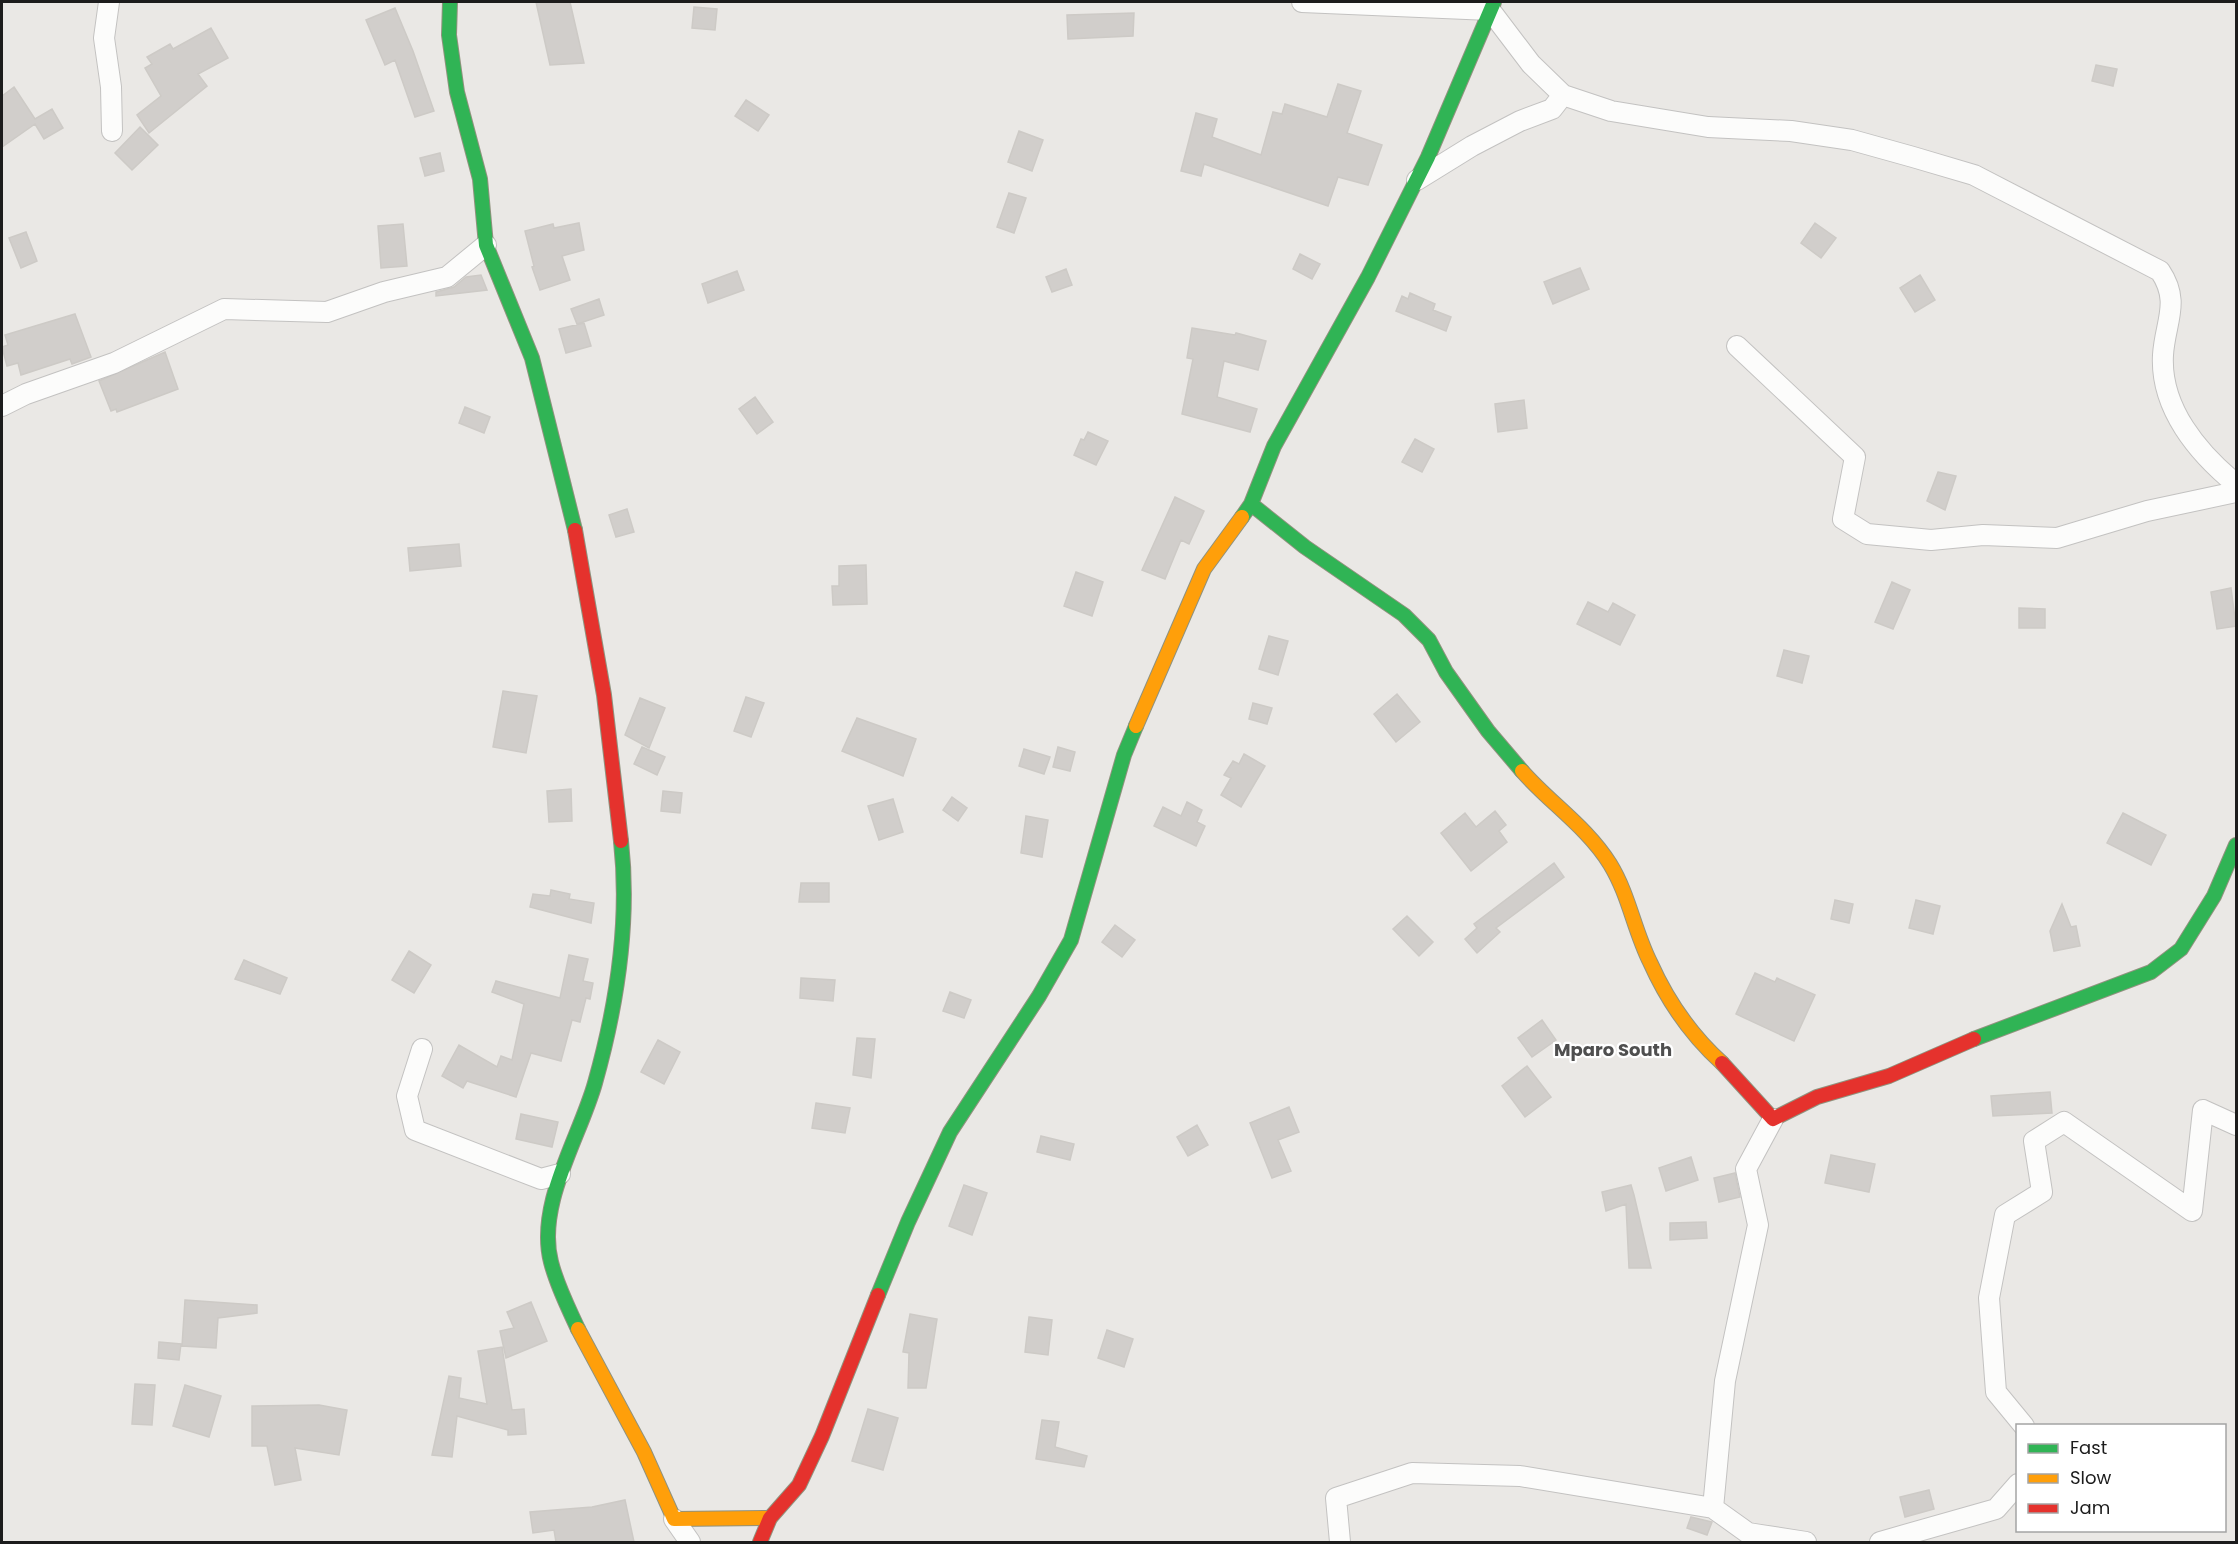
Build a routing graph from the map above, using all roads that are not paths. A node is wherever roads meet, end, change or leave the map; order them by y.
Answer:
1 (109, 2) edge
2 (450, 2) edge
3 (1302, 2) edge
4 (1492, 6) edge
5 (1563, 95) junction
6 (112, 131) dead end
7 (1417, 180) junction
8 (486, 245) junction
9 (1737, 346) dead end
10 (2, 406) edge
11 (2236, 484) edge
12 (2236, 492) edge
13 (1251, 504) junction
14 (2236, 845) edge
15 (422, 1049) dead end
16 (1773, 1119) junction
17 (2236, 1125) edge
18 (560, 1174) junction
19 (2023, 1424) edge
20 (2016, 1486) edge
21 (1713, 1508) junction
22 (770, 1518) junction
23 (674, 1519) junction
24 (690, 1542) edge
25 (760, 1542) edge
26 (1340, 1542) edge
27 (1806, 1542) edge
28 (1880, 1542) edge

1 - 6 street
2 - 8 street
3 - 4 street
4 - 5 street
4 - 7 street
5 - 7 street
5 - 11 street
7 - 13 street
8 - 10 street
8 - 18 street
9 - 12 street
13 - 16 street
13 - 22 street
14 - 16 street
15 - 18 street
16 - 21 street
17 - 19 street
18 - 23 street
20 - 28 street
21 - 26 street
21 - 27 street
22 - 23 street
22 - 25 street
23 - 24 street

